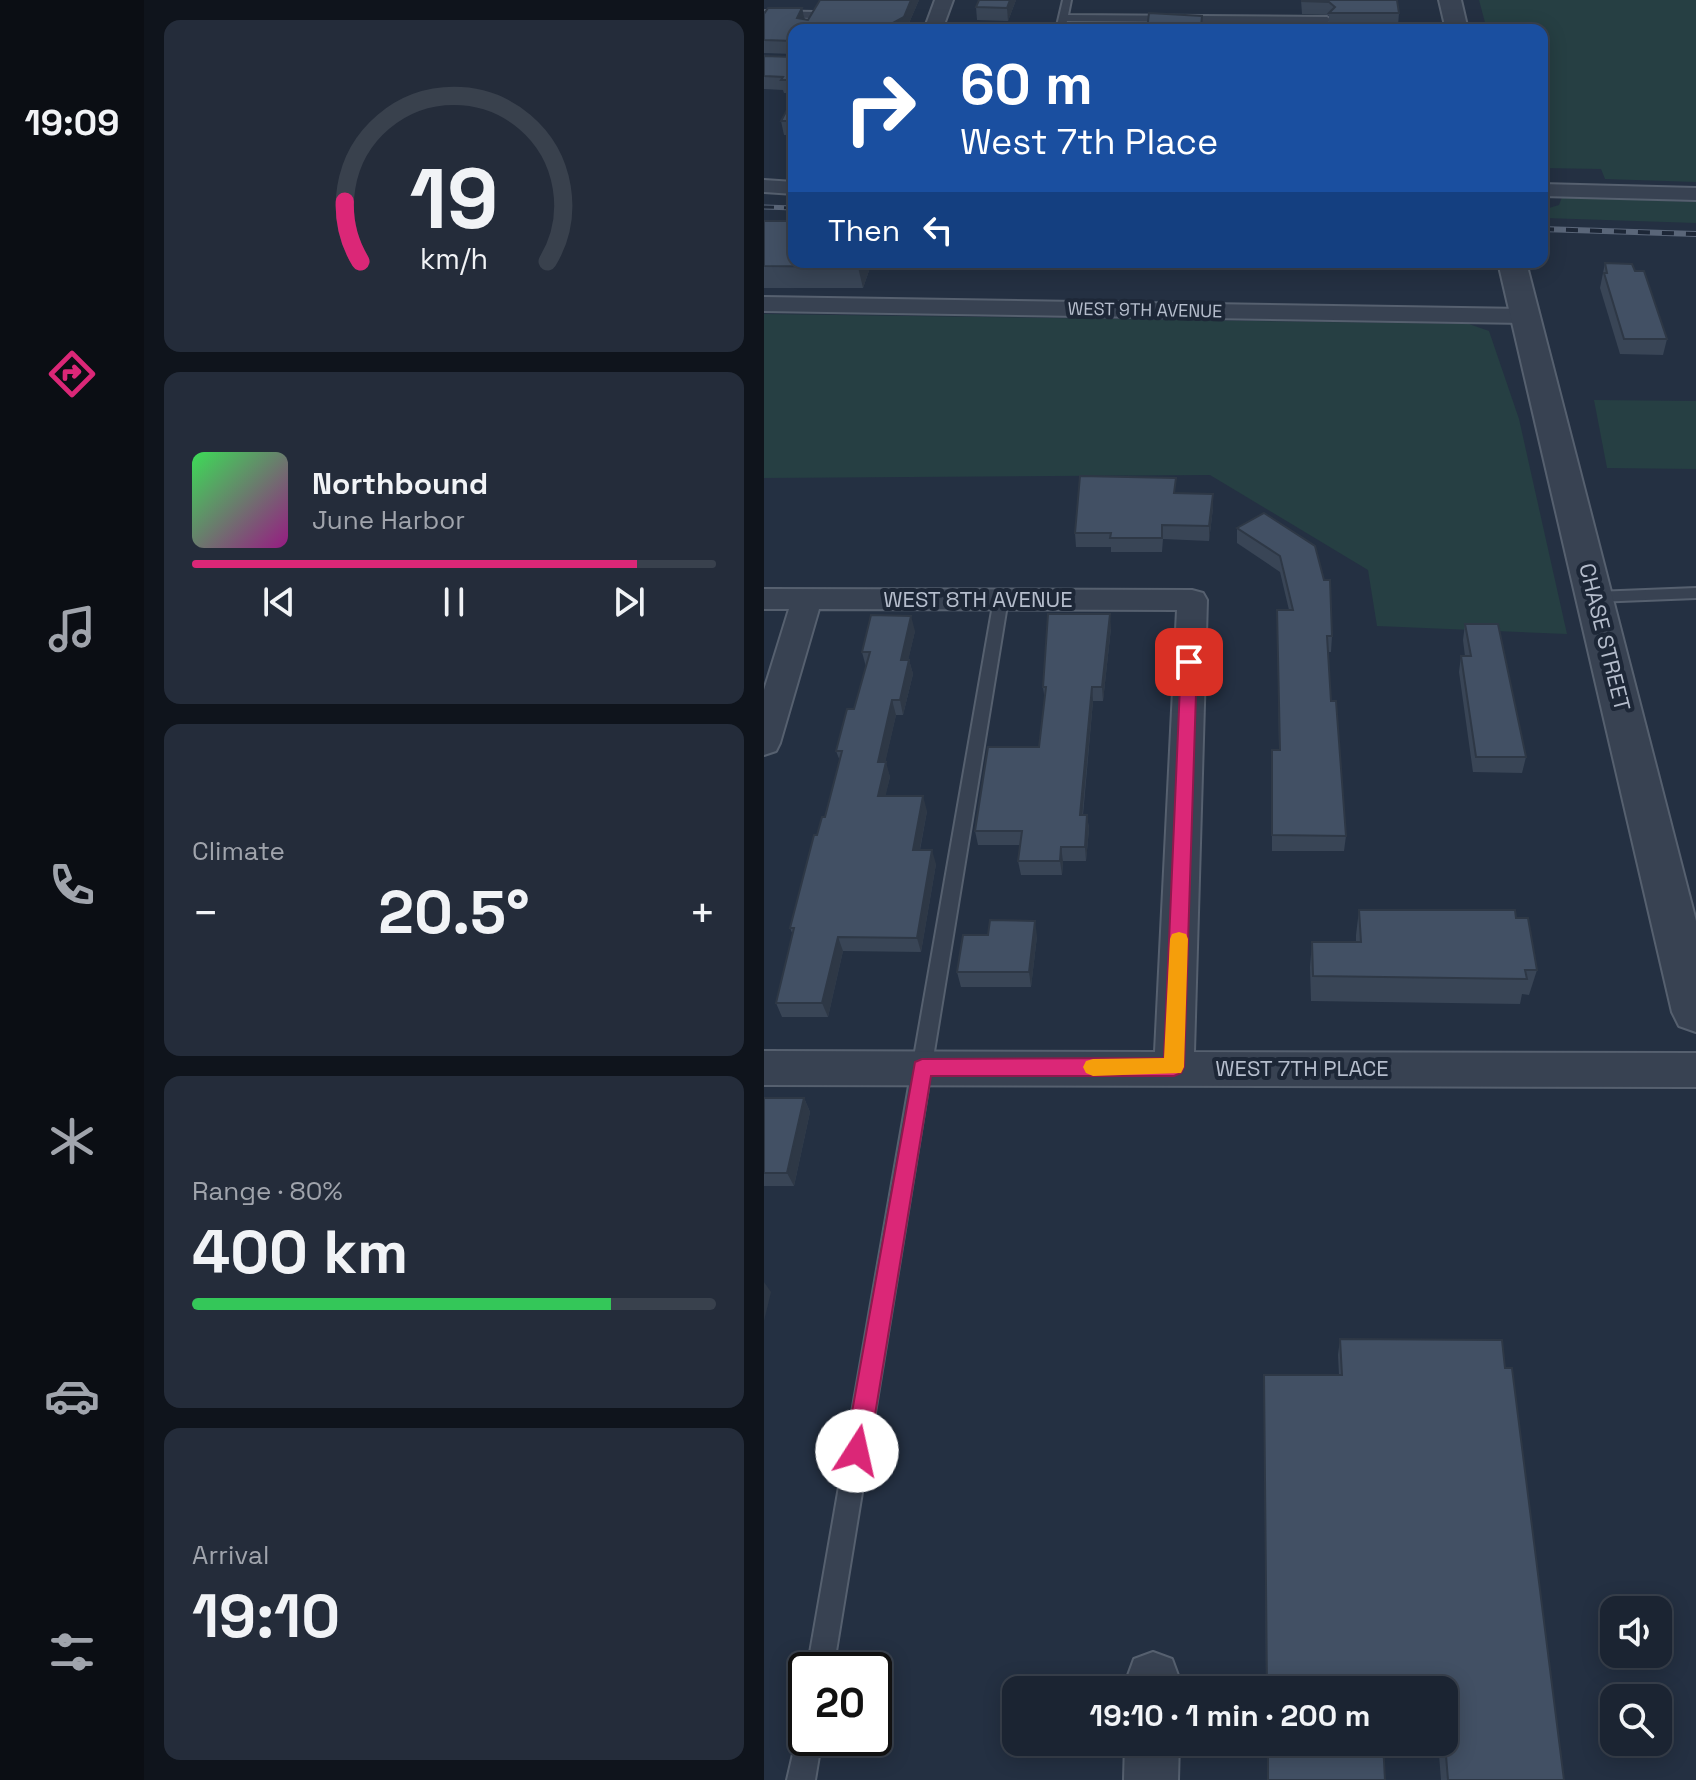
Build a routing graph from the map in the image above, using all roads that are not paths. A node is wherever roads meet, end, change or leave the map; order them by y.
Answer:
1 (944, 0) edge
2 (1067, 0) edge
3 (1450, 0) edge
4 (764, 14) edge
5 (1063, 18) junction
6 (1327, 20) edge
7 (810, 24) edge
8 (935, 24) edge
9 (1062, 24) edge
10 (1456, 24) edge
11 (764, 186) edge
12 (788, 188) edge
13 (1548, 190) edge
14 (1696, 194) edge
15 (1513, 268) edge
16 (764, 304) edge
17 (1525, 316) junction
18 (1696, 593) edge
19 (1595, 597) junction
20 (764, 599) edge
21 (807, 599) junction
22 (1001, 599) junction
23 (764, 743) edge
24 (1684, 912) edge
25 (1696, 1012) edge
26 (1174, 1067) junction
27 (764, 1068) edge
28 (922, 1068) junction
29 (1696, 1070) edge
30 (823, 1652) edge
31 (806, 1756) edge
32 (1152, 1756) edge
33 (801, 1780) edge
34 (1151, 1780) edge

1 - 8 street
2 - 5 lane
3 - 10 street
4 - 7 lane
5 - 6 lane
5 - 9 lane
11 - 12 street
13 - 14 street
15 - 17 street, CHASE STREET
16 - 17 street, WEST 9TH AVENUE
17 - 19 street, CHASE STREET
18 - 19 lane
19 - 24 street, CHASE STREET
20 - 21 street, WEST 8TH AVENUE
21 - 22 street, WEST 8TH AVENUE
21 - 23 street
22 - 26 street, WEST 8TH AVENUE
22 - 28 lane
24 - 25 street, CHASE STREET
26 - 28 street, WEST 7TH PLACE
26 - 29 street, WEST 7TH PLACE
27 - 28 street, WEST 7TH PLACE
28 - 30 lane
31 - 33 lane
32 - 34 street

